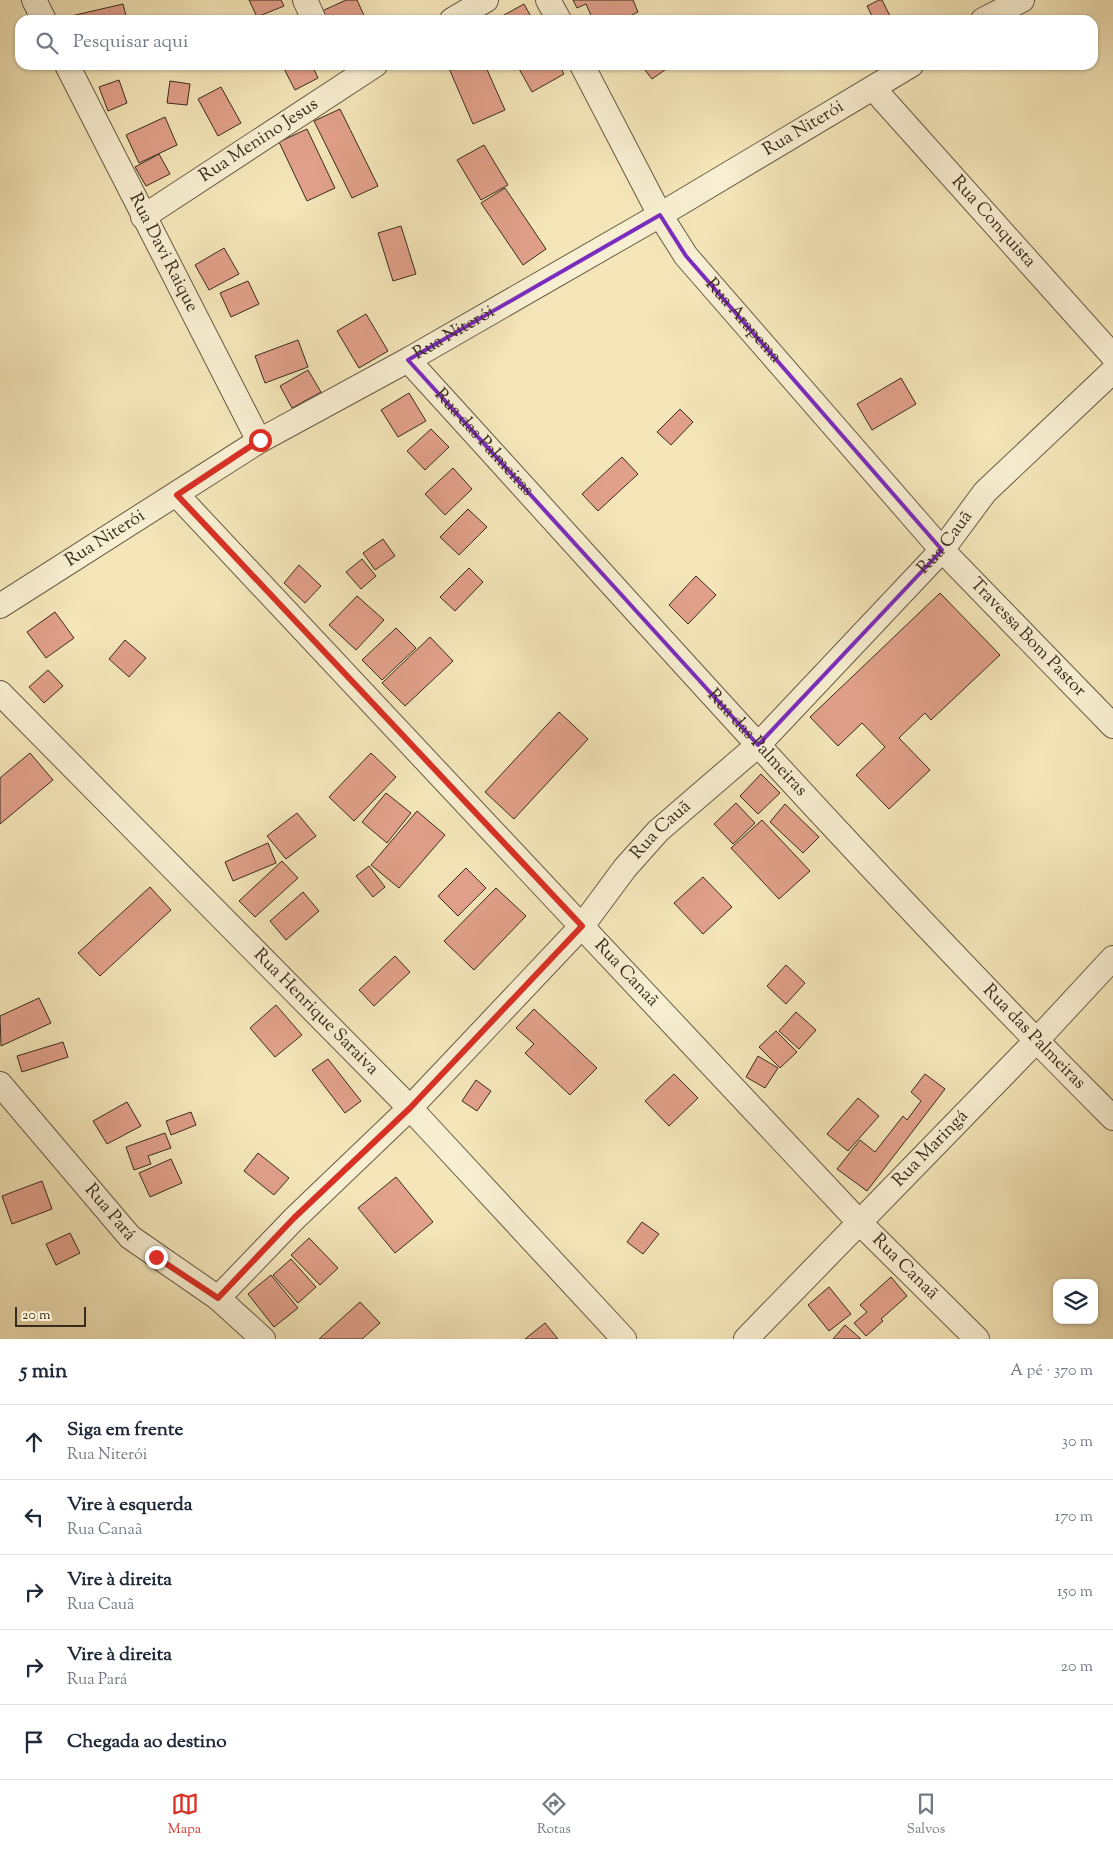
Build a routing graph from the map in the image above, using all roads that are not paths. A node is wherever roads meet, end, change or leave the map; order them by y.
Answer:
1 (34, 0) edge
2 (305, 0) edge
3 (486, 0) edge
4 (548, 0) edge
5 (1022, 0) edge
6 (987, 11) edge
7 (42, 15) edge
8 (312, 15) edge
9 (460, 15) edge
10 (556, 15) edge
11 (70, 70) edge
12 (356, 70) edge
13 (585, 70) edge
14 (903, 70) edge
15 (340, 74) edge
16 (873, 88) junction
17 (660, 215) junction
18 (143, 217) junction
19 (1113, 356) edge
20 (408, 360) junction
21 (1113, 371) edge
22 (260, 440) junction
23 (177, 495) junction
24 (942, 550) junction
25 (0, 606) edge
26 (0, 693) edge
27 (1113, 726) edge
28 (758, 745) junction
29 (582, 926) junction
30 (1113, 958) edge
31 (1036, 1041) junction
32 (0, 1084) edge
33 (410, 1108) junction
34 (1113, 1118) edge
35 (859, 1222) junction
36 (218, 1298) junction
37 (263, 1339) edge
38 (624, 1339) edge
39 (746, 1339) edge
40 (977, 1339) edge

1 - 7 street
2 - 8 street
3 - 9 street
4 - 10 street
5 - 6 street
11 - 18 street, Rua Davi Raique
12 - 15 street, Rua Menino Jesus
13 - 17 street, Rua Arapema
14 - 16 street, Rua Niterói
15 - 18 street, Rua Menino Jesus
16 - 17 street, Rua Niterói
16 - 19 street, Rua Conquista
17 - 20 street, Rua Niterói
17 - 24 street, Rua Arapema
18 - 22 street, Rua Davi Raique
20 - 22 street, Rua Niterói
20 - 28 street, Rua das Palmeiras
21 - 24 street, Rua Cauã
22 - 23 street, Rua Niterói
23 - 25 street, Rua Niterói
23 - 29 street, Rua Canaã
24 - 27 street, Travessa Bom Pastor
24 - 28 street, Rua Cauã
26 - 33 street, Rua Henrique Saraiva
28 - 29 street, Rua Cauã
28 - 31 street, Rua das Palmeiras
29 - 33 street, Rua Cauã
29 - 35 street, Rua Canaã
30 - 31 street, Rua Maringá
31 - 34 street, Rua das Palmeiras
31 - 35 street, Rua Maringá
32 - 36 street, Rua Pará
33 - 36 street, Rua Cauã
33 - 38 street, Rua Henrique Saraiva
35 - 39 street, Rua Maringá
35 - 40 street, Rua Canaã
36 - 37 street, Rua Pará

